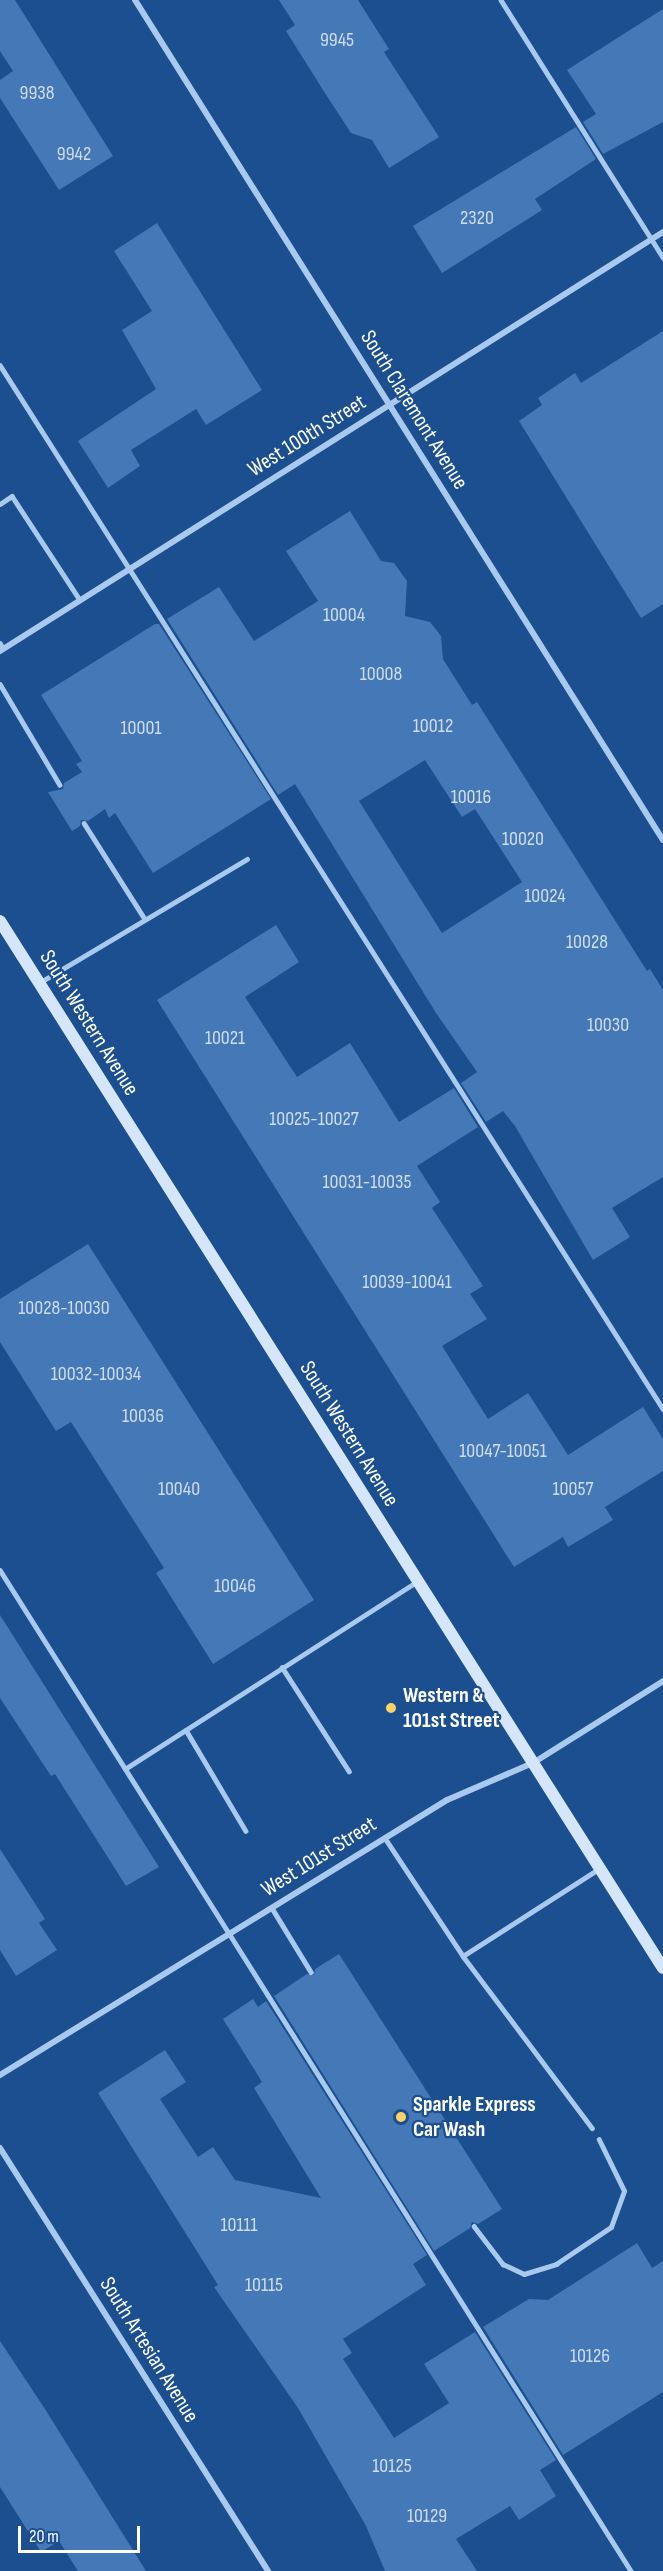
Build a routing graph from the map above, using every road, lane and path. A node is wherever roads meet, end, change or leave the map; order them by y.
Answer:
1 (135, 0) edge
2 (501, 0) edge
3 (663, 232) edge
4 (652, 239) junction
5 (663, 257) edge
6 (0, 365) edge
7 (389, 405) junction
8 (0, 504) edge
9 (129, 569) junction
10 (80, 600) junction
11 (1, 647) edge
12 (0, 684) edge
13 (60, 784) dead end
14 (84, 823) dead end
15 (663, 840) edge
16 (247, 859) dead end
17 (145, 919) junction
18 (0, 921) edge
19 (39, 983) junction
20 (663, 1410) edge
21 (0, 1570) edge
22 (417, 1580) junction
23 (282, 1667) junction
24 (663, 1681) edge
25 (186, 1730) junction
26 (533, 1763) junction
27 (125, 1768) junction
28 (348, 1771) dead end
29 (246, 1831) dead end
30 (385, 1838) junction
31 (600, 1868) junction
32 (272, 1908) junction
33 (230, 1934) junction
34 (463, 1956) junction
35 (663, 1968) edge
36 (311, 1972) dead end
37 (0, 2075) edge
38 (592, 2128) dead end
39 (599, 2140) dead end
40 (0, 2148) edge
41 (474, 2226) dead end
42 (268, 2571) edge
43 (631, 2571) edge

1 - 7 street, South Claremont Avenue
2 - 4 lane
3 - 4 street, West 100th Street
4 - 5 lane
4 - 7 street, West 100th Street
6 - 9 lane
7 - 9 street, West 100th Street
7 - 15 street, South Claremont Avenue
8 - 10 lane
9 - 10 street, West 100th Street
9 - 20 lane
10 - 11 street, West 100th Street
12 - 13 lane
14 - 17 lane
16 - 17 lane
17 - 19 lane
18 - 19 main road, South Western Avenue
19 - 22 main road, South Western Avenue
21 - 27 lane
22 - 23 lane
22 - 26 main road, South Western Avenue
23 - 25 lane
23 - 28 lane
24 - 26 street, West 101st Street
25 - 27 lane
25 - 29 lane
26 - 30 street, West 101st Street
26 - 31 main road, South Western Avenue
27 - 33 lane
30 - 32 street, West 101st Street
30 - 34 lane
31 - 34 lane
31 - 35 main road, South Western Avenue
32 - 33 street, West 101st Street
32 - 36 lane
33 - 37 street, West 101st Street
33 - 43 lane
34 - 38 lane
39 - 41 lane
40 - 42 street, South Artesian Avenue

